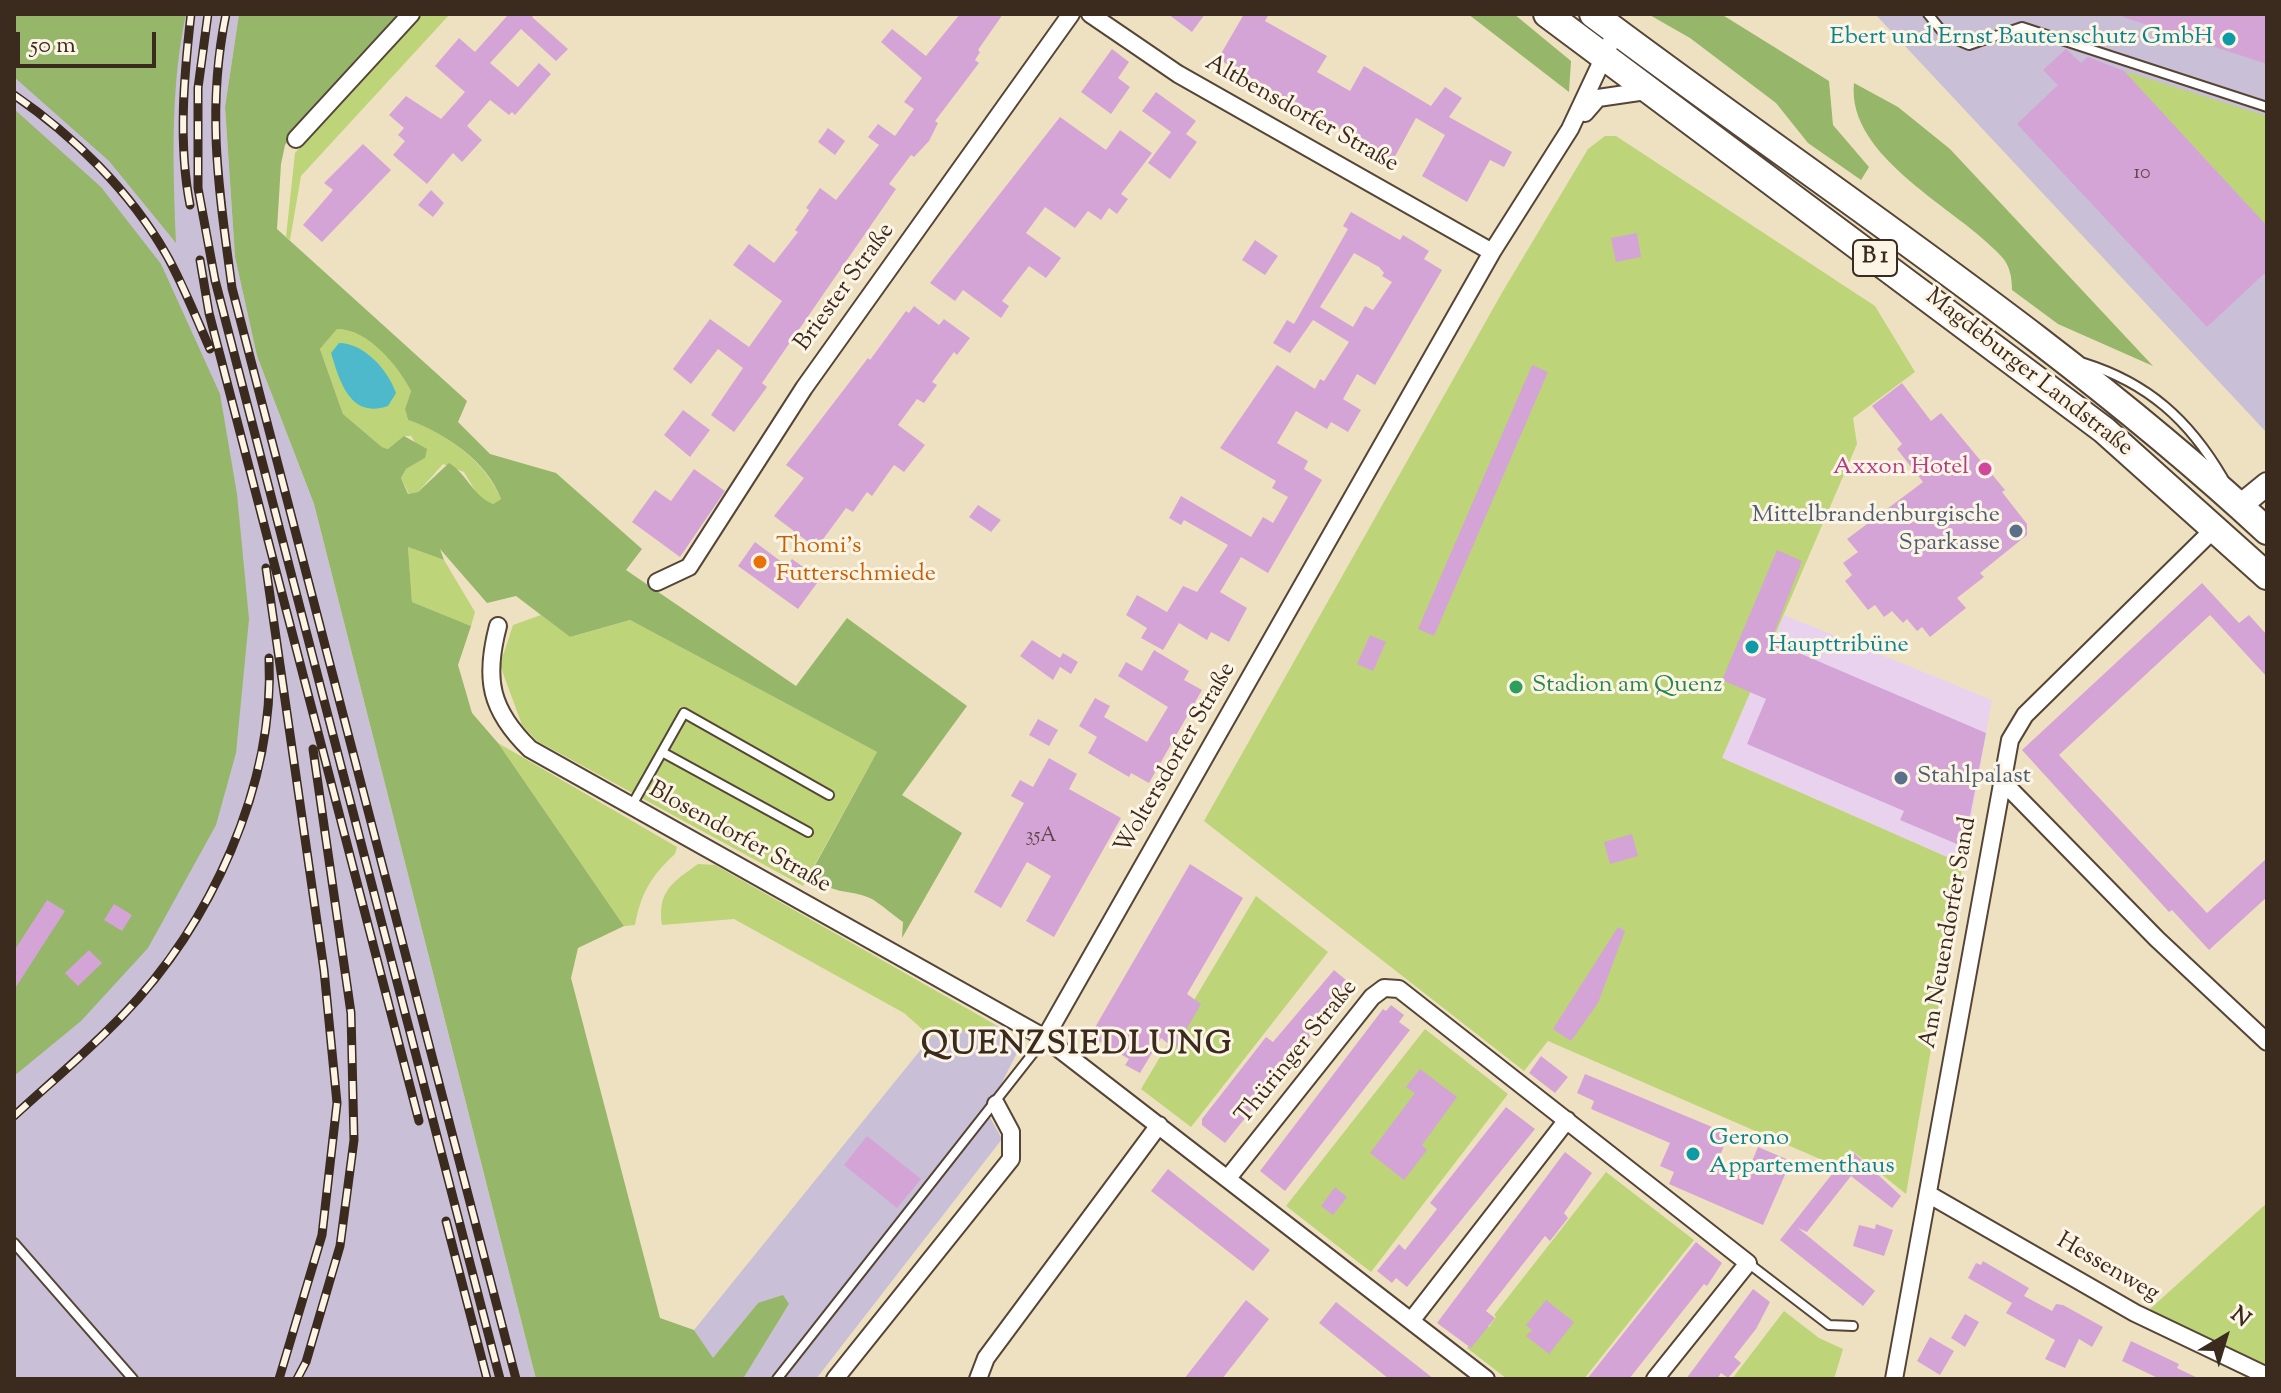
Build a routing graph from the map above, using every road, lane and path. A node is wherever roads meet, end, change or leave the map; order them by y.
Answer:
1 (411, 14) edge
2 (1071, 14) edge
3 (1090, 14) edge
4 (1547, 14) edge
5 (1593, 14) edge
6 (1928, 14) edge
7 (1616, 31) junction
8 (1605, 59) junction
9 (1646, 91) junction
10 (2267, 107) edge
11 (1570, 129) junction
12 (296, 139) dead end
13 (1492, 252) junction
14 (2267, 484) edge
15 (2240, 506) junction
16 (2215, 528) junction
17 (2267, 531) edge
18 (2267, 576) edge
19 (657, 582) dead end
20 (498, 626) dead end
21 (662, 752) junction
22 (2002, 781) junction
23 (829, 795) dead end
24 (632, 806) junction
25 (808, 832) dead end
26 (1045, 1038) junction
27 (2267, 1042) edge
28 (996, 1104) junction
29 (1567, 1120) junction
30 (1159, 1125) junction
31 (1228, 1178) junction
32 (1928, 1194) junction
33 (14, 1243) edge
34 (1748, 1263) junction
35 (1411, 1321) junction
36 (1853, 1326) dead end
37 (2267, 1376) edge
38 (133, 1379) edge
39 (777, 1379) edge
40 (835, 1379) edge
41 (978, 1379) edge
42 (1486, 1379) edge
43 (1655, 1379) edge
44 (1894, 1379) edge

1 - 12 street
2 - 19 street, Briester Straße
3 - 13 street, Altbensdorfer Straße
4 - 8 main road, Magdeburger Landstraße / B 1
5 - 7 main road, Magdeburger Landstraße / B 1
6 - 10 lane
7 - 8 street, Woltersdorfer Straße
7 - 15 main road, Magdeburger Landstraße / B 1
8 - 9 main road, Magdeburger Landstraße / B 1
8 - 11 street, Woltersdorfer Straße
9 - 11 street, Woltersdorfer Straße
9 - 16 main road, Magdeburger Landstraße / B 1
11 - 13 street, Woltersdorfer Straße
13 - 26 street, Woltersdorfer Straße
14 - 15 street
15 - 16 main road
15 - 17 main road, Magdeburger Landstraße / B 1
16 - 18 main road, Magdeburger Landstraße / B 1
16 - 22 street, Am Neuendorfer Sand
20 - 24 street, Blosendorfer Straße
21 - 23 lane
21 - 24 lane
21 - 25 lane
22 - 27 street
22 - 32 street, Am Neuendorfer Sand
24 - 26 street, Blosendorfer Straße
26 - 28 lane, Woltersdorfer Straße
26 - 30 street
28 - 39 lane, Woltersdorfer Straße
28 - 40 street
29 - 31 street, Thüringer Straße
29 - 34 street, Thüringer Straße
29 - 35 street
30 - 31 street
30 - 41 street
31 - 35 street
32 - 37 street, Hessenweg
32 - 44 street, Am Neuendorfer Sand
33 - 38 lane
34 - 36 lane, Thüringer Straße
34 - 43 street
35 - 42 street

